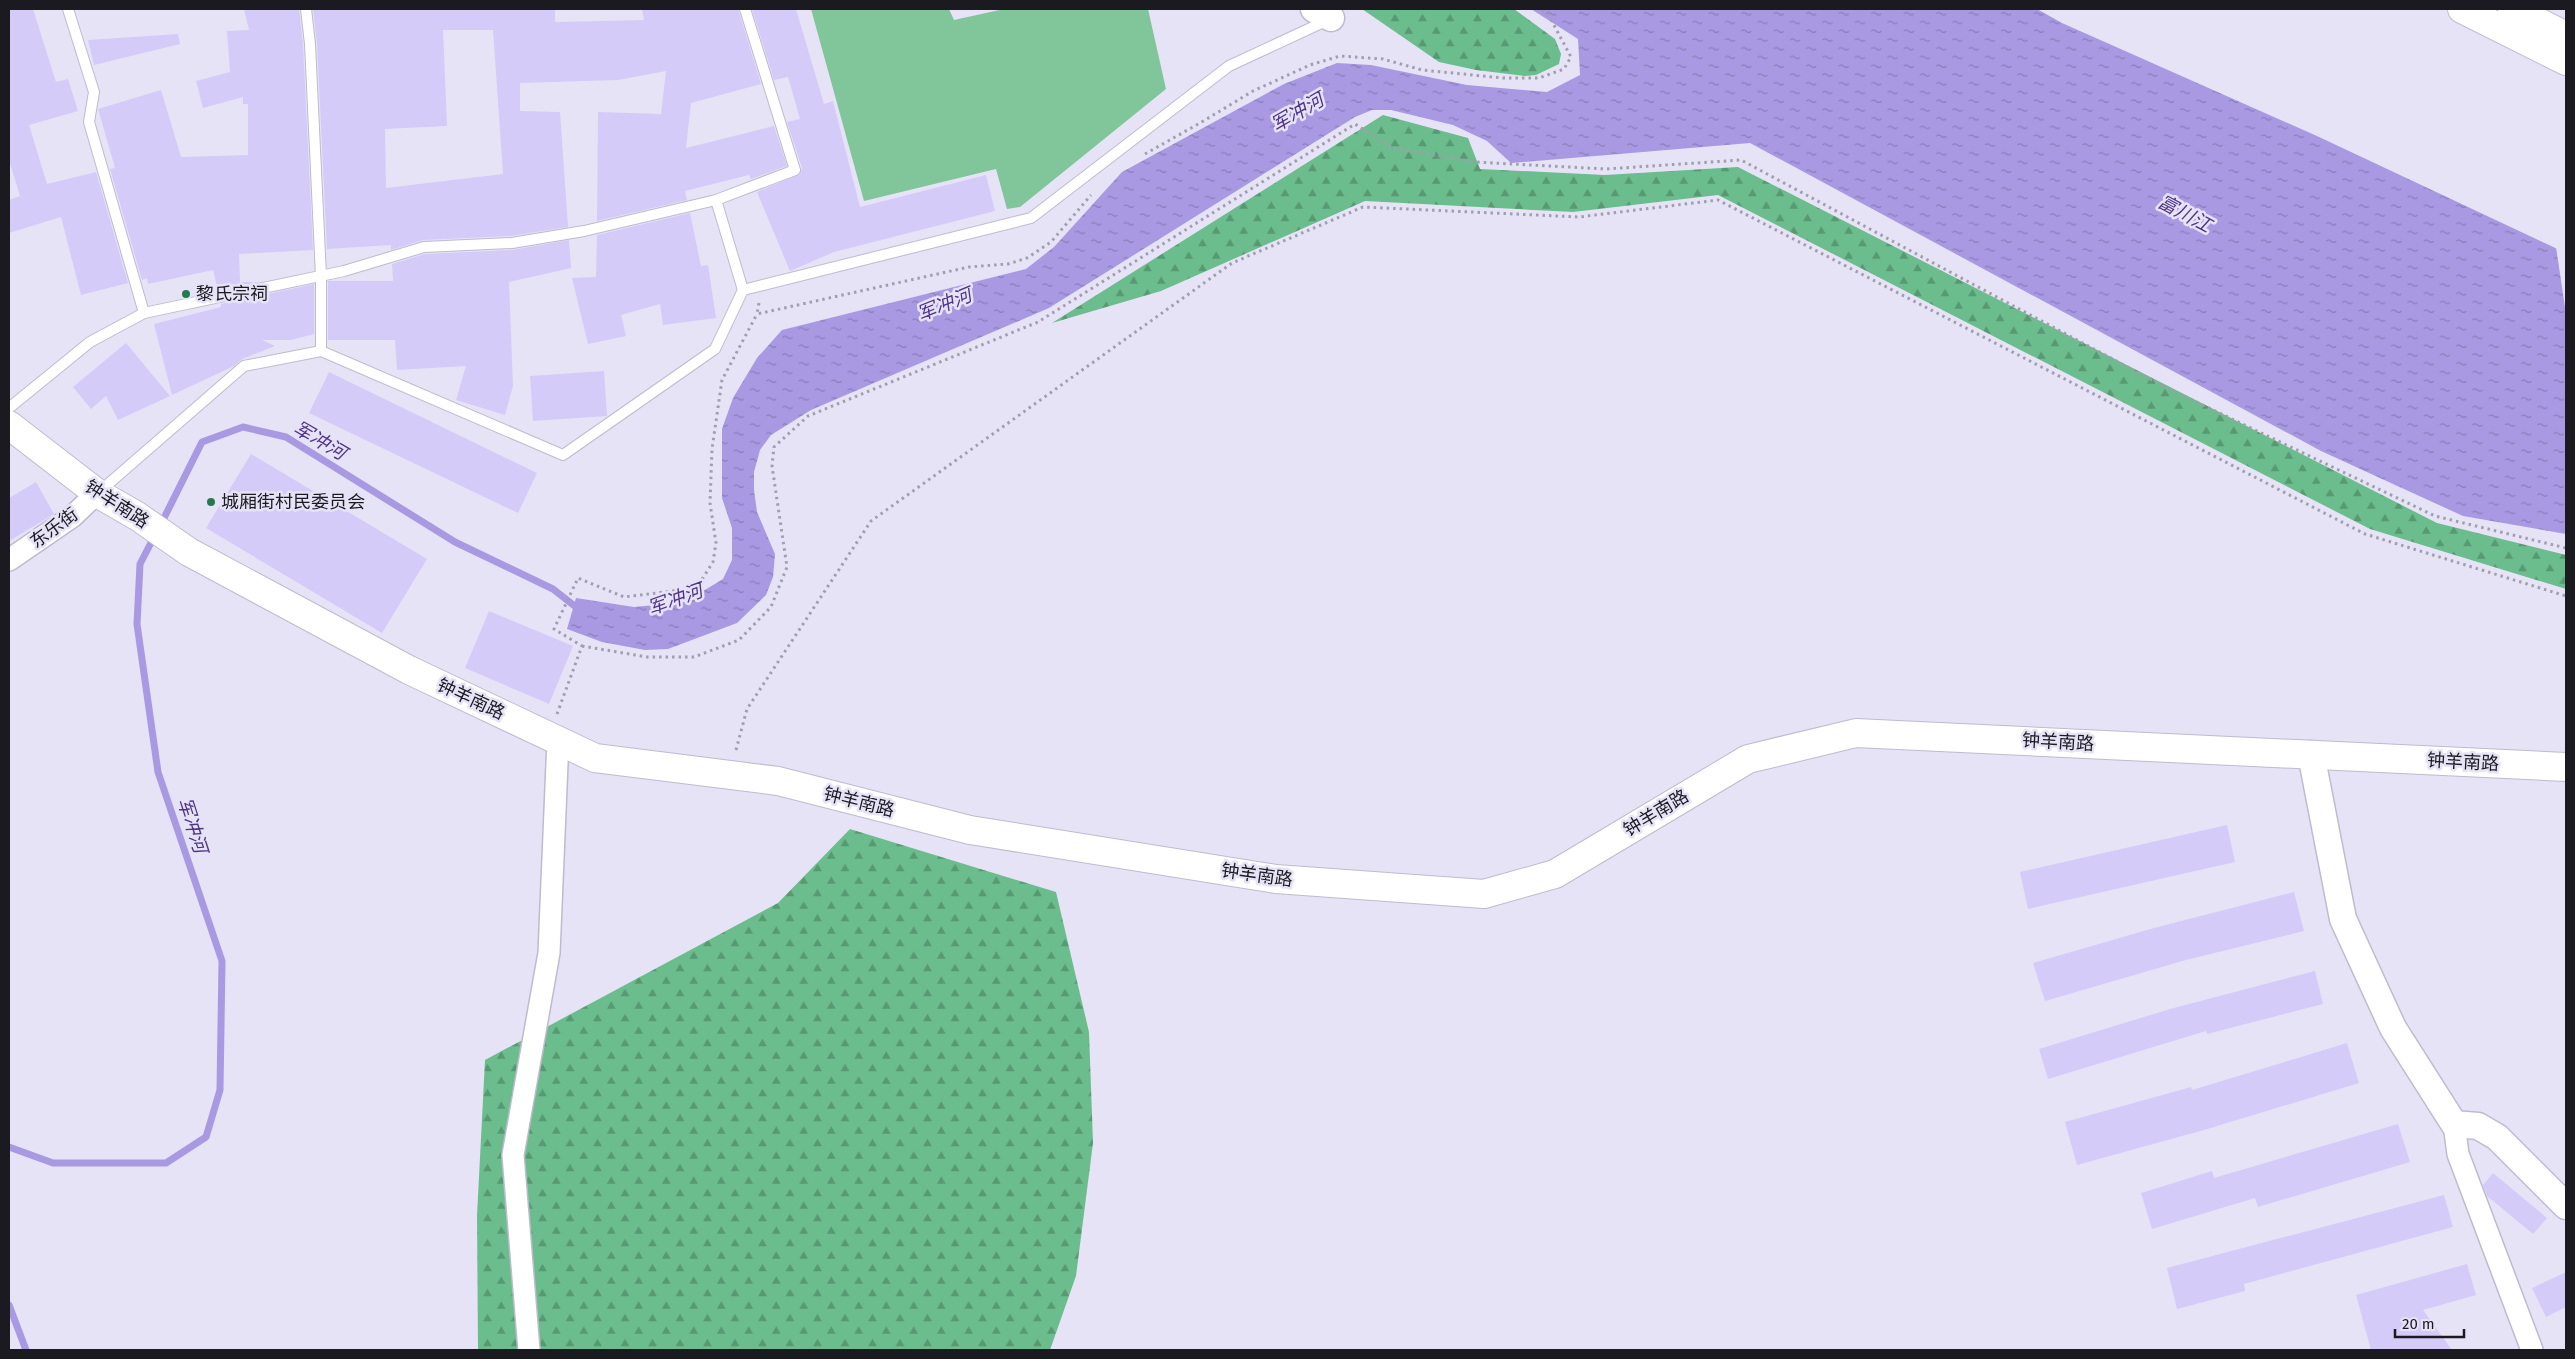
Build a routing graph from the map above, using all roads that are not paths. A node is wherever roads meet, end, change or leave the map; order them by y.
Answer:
1 (68, 9) edge
2 (306, 9) edge
3 (745, 9) edge
4 (2462, 9) edge
5 (2512, 9) edge
6 (1323, 13) edge
7 (2566, 36) edge
8 (2566, 61) edge
9 (716, 200) junction
10 (321, 276) junction
11 (743, 290) junction
12 (144, 313) junction
13 (321, 351) junction
14 (9, 408) edge
15 (9, 425) edge
16 (97, 493) junction
17 (9, 560) edge
18 (554, 738) junction
19 (2311, 754) junction
20 (2566, 767) edge
21 (2454, 1124) junction
22 (2566, 1206) edge
23 (529, 1350) edge
24 (2532, 1350) edge

1 - 12 lane
2 - 10 lane
3 - 9 lane
4 - 8 main road
5 - 7 main road
6 - 11 lane
9 - 10 lane
9 - 11 lane
10 - 12 lane
10 - 13 lane
11 - 13 lane
12 - 14 lane
13 - 16 lane
15 - 16 main road, 钟羊南路
16 - 17 street, 东乐街
16 - 18 main road, 钟羊南路
18 - 19 main road, 钟羊南路
18 - 23 street
19 - 20 main road, 钟羊南路
19 - 21 street
21 - 22 street
21 - 24 street

